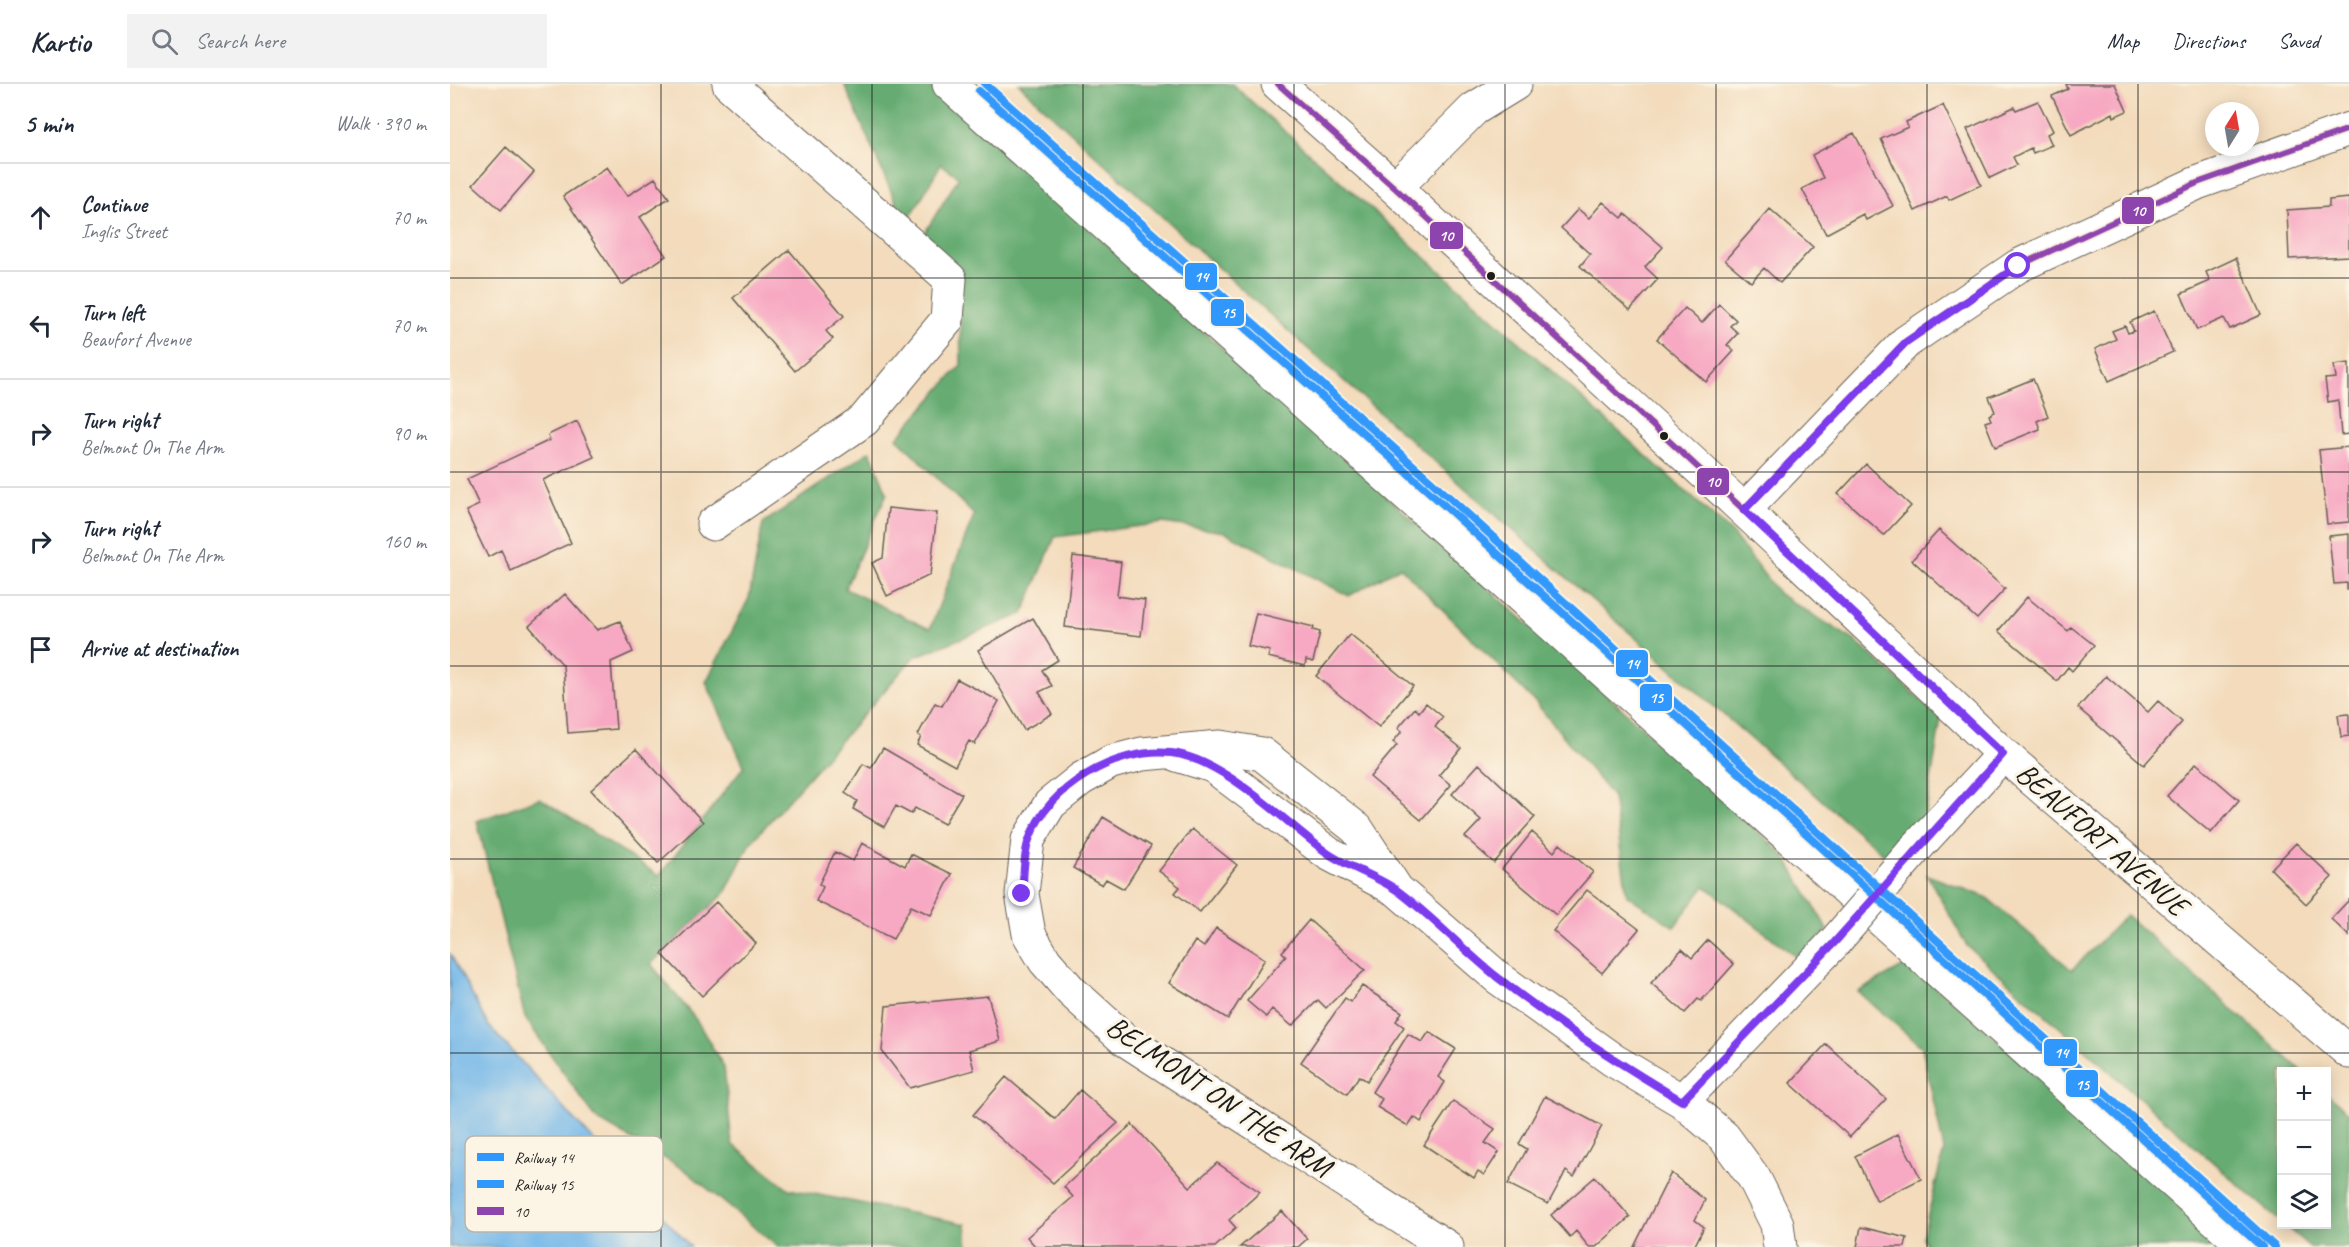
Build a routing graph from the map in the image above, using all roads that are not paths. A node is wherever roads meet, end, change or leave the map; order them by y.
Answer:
1 (729, 84) edge
2 (948, 84) edge
3 (1278, 84) edge
4 (1515, 84) edge
5 (2349, 129) edge
6 (1395, 188) junction
7 (1744, 510) junction
8 (713, 524) dead end
9 (2003, 754) junction
10 (2349, 1052) edge
11 (1682, 1101) junction
12 (1447, 1247) edge
13 (1780, 1247) edge
14 (2246, 1247) edge

1 - 8 street
2 - 14 street
3 - 6 street, BEAUFORT AVENUE
4 - 6 street
5 - 7 street
6 - 7 street, BEAUFORT AVENUE
7 - 9 street, BEAUFORT AVENUE
9 - 10 street, BEAUFORT AVENUE
9 - 11 street, bridge
11 - 12 street, BELMONT ON THE ARM
11 - 13 street, BELMONT ON THE ARM

